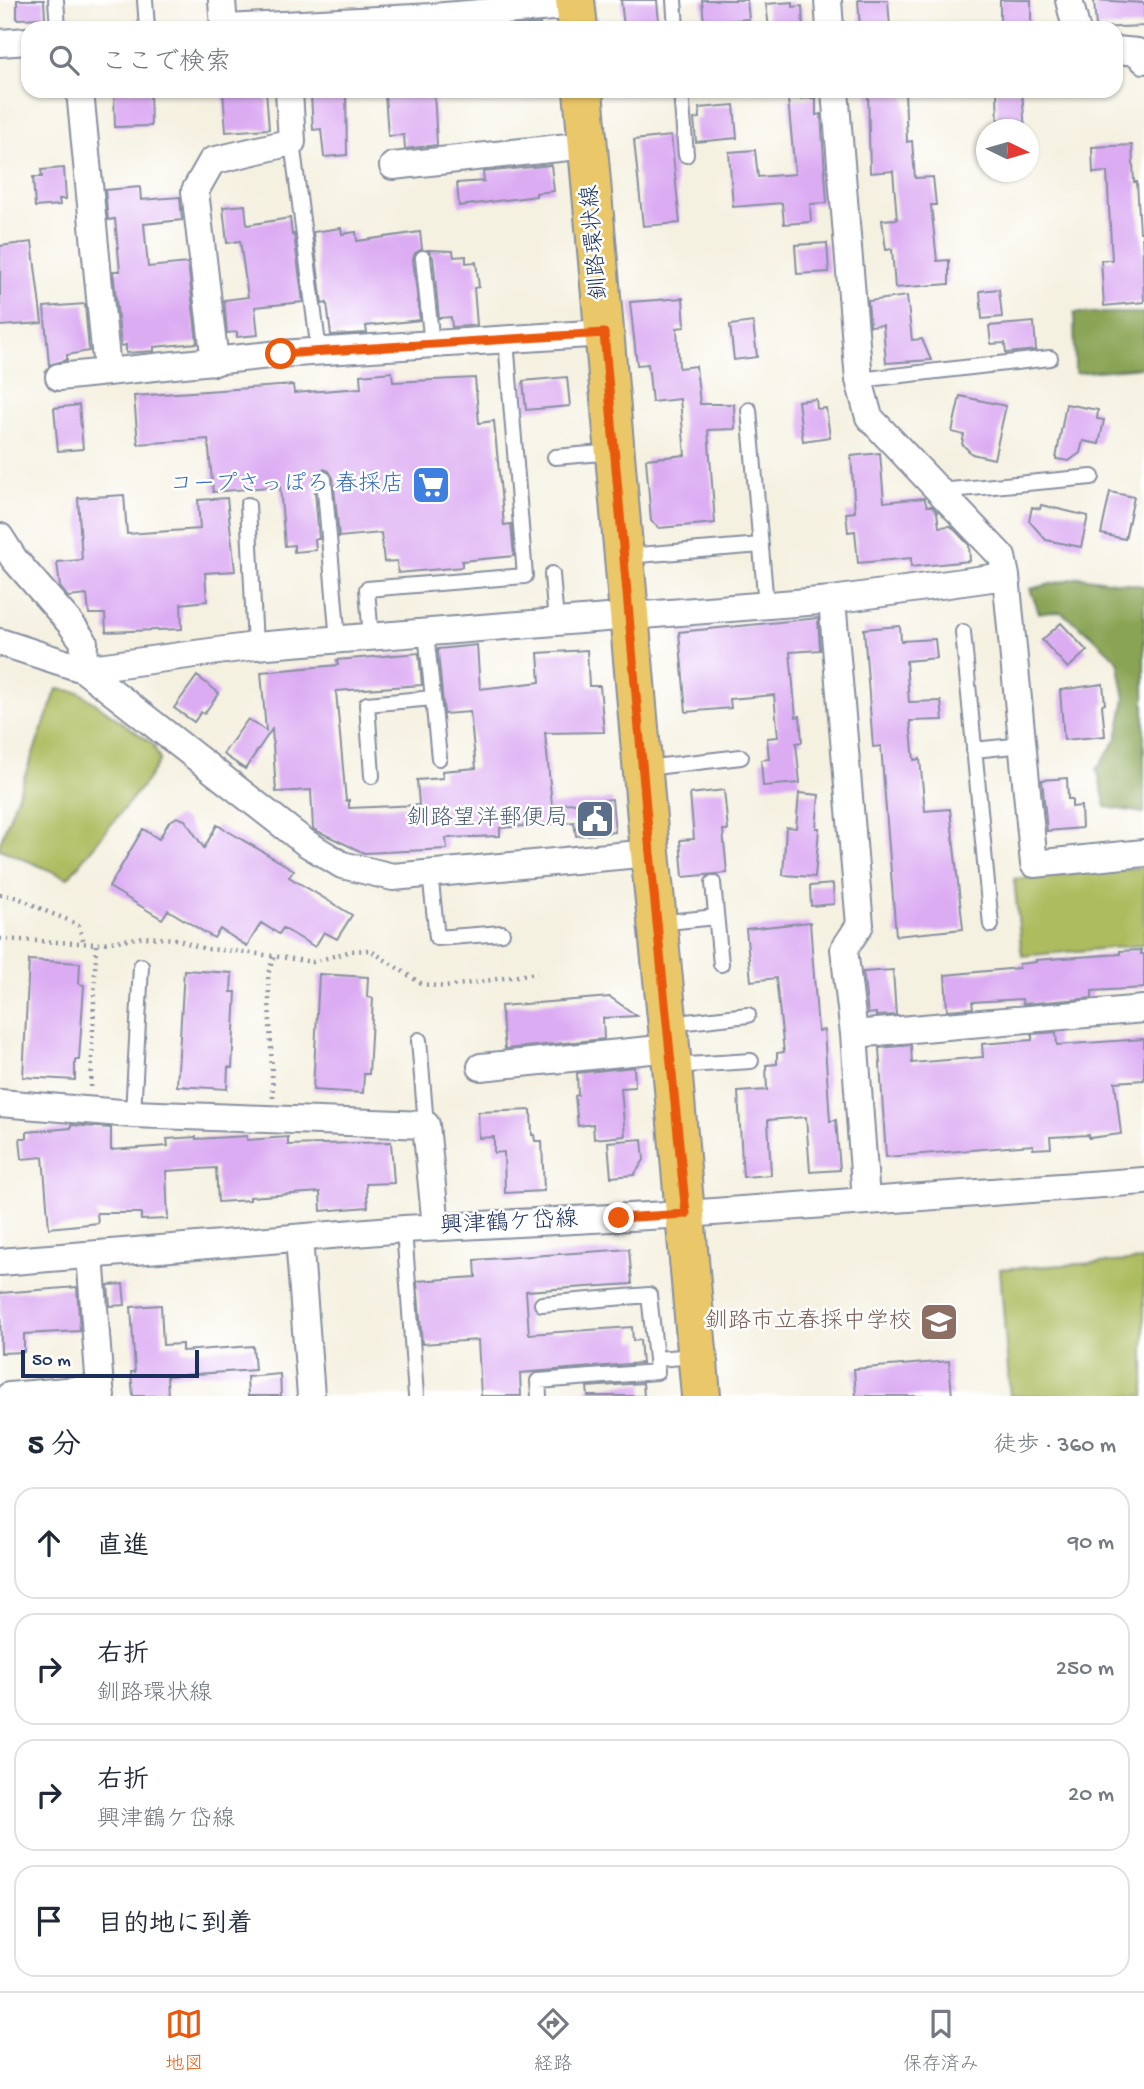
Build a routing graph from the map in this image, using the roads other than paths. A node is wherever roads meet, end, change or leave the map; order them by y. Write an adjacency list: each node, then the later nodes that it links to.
1 (56, 0): 9 (lane)
2 (145, 0): 10 (lane)
3 (222, 0): 11 (street)
4 (674, 0): 13 (lane)
5 (828, 0): 14 (street)
6 (1069, 0): 15 (street)
7 (576, 11): 8 (street)
8 (337, 12): 12 (street)
9 (58, 21)
10 (147, 21)
11 (225, 21)
12 (303, 21)
13 (676, 21)
14 (830, 21)
15 (1074, 21)
16 (21, 42): 17 (street)
17 (0, 43)
18 (1123, 51): 19 (street)
19 (1144, 60)
20 (81, 98): 36 (street)
21 (289, 98): 25 (street)
22 (584, 98): 26 (main road, 釧路環状線)
23 (682, 98): 27 (lane)
24 (836, 98): 38 (street)
25 (292, 142): 33 (lane); 35 (street)
26 (587, 145): 28 (street); 30 (main road, 釧路環状線)
27 (686, 155)
28 (393, 166)
29 (422, 258): 32 (lane)
30 (604, 333): 31 (street); 40 (main road, 釧路環状線)
31 (506, 340): 32 (street); 57 (lane)
32 (432, 345): 33 (street)
33 (319, 352): 35 (street)
34 (1050, 359): 38 (lane)
35 (215, 362): 36 (street)
36 (107, 370): 37 (street)
37 (59, 377)
38 (859, 380): 44 (street)
39 (750, 410): 47 (lane)
40 (615, 452): 41 (lane); 48 (main road, 釧路環状線)
41 (555, 457)
42 (1092, 477): 44 (lane)
43 (324, 479): 58 (lane)
44 (939, 491): 50 (street)
45 (248, 505): 60 (lane)
46 (0, 537): 61 (street)
47 (761, 545): 48 (lane); 52 (lane)
48 (625, 556): 53 (main road, 釧路環状線)
49 (552, 574): 54 (lane)
50 (1006, 576): 51 (street); 63 (street)
51 (832, 600): 52 (street); 81 (street)
52 (766, 606): 53 (street)
53 (630, 617): 54 (street); 67 (main road, 釧路環状線)
54 (556, 623): 56 (street)
55 (963, 632): 64 (lane)
56 (426, 634): 57 (street); 62 (lane)
57 (371, 638): 58 (street)
58 (338, 641): 60 (street)
59 (0, 642): 61 (street)
60 (255, 646): 61 (street)
61 (83, 669): 71 (street)
62 (433, 698): 66 (lane); 68 (lane)
63 (1023, 745): 64 (lane); 70 (street)
64 (974, 750): 75 (lane)
65 (741, 757): 67 (lane)
66 (439, 758)
67 (643, 769): 69 (main road, 釧路環状線)
68 (372, 776)
69 (650, 853): 71 (street); 74 (main road, 釧路環状線)
70 (1144, 853)
71 (430, 873): 76 (lane)
72 (713, 884): 73 (lane)
73 (716, 917): 74 (lane); 77 (lane)
74 (657, 923): 83 (main road, 釧路環状線)
75 (991, 925)
76 (502, 933)
77 (720, 964)
78 (141, 966): 87 (lane)
79 (1144, 1009): 81 (street)
80 (748, 1015): 83 (lane)
81 (854, 1034): 90 (street)
82 (419, 1040): 88 (lane)
83 (670, 1046): 84 (lane); 85 (street); 91 (main road, 釧路環状線)
84 (751, 1060)
85 (481, 1067)
86 (0, 1103): 87 (street)
87 (134, 1107): 88 (street)
88 (426, 1125): 92 (street)
89 (1144, 1181): 90 (street, 興津鶴ケ岱線)
90 (866, 1200): 91 (street, 興津鶴ケ岱線)
91 (686, 1214): 92 (street, 興津鶴ケ岱線); 98 (main road, 釧路環状線)
92 (436, 1227): 93 (street, 興津鶴ケ岱線)
93 (404, 1229): 94 (street, 興津鶴ケ岱線); 103 (lane)
94 (299, 1238): 95 (street, 興津鶴ケ岱線); 102 (street)
95 (90, 1255): 96 (street, 興津鶴ケ岱線); 100 (street)
96 (0, 1262)
97 (542, 1304): 99 (lane)
98 (698, 1356): 99 (lane); 105 (main road, 釧路環状線)
99 (656, 1359): 104 (lane)
100 (101, 1392): 101 (street)
101 (9, 1396)
102 (311, 1396)
103 (416, 1396)
104 (539, 1396)
105 (701, 1396)

